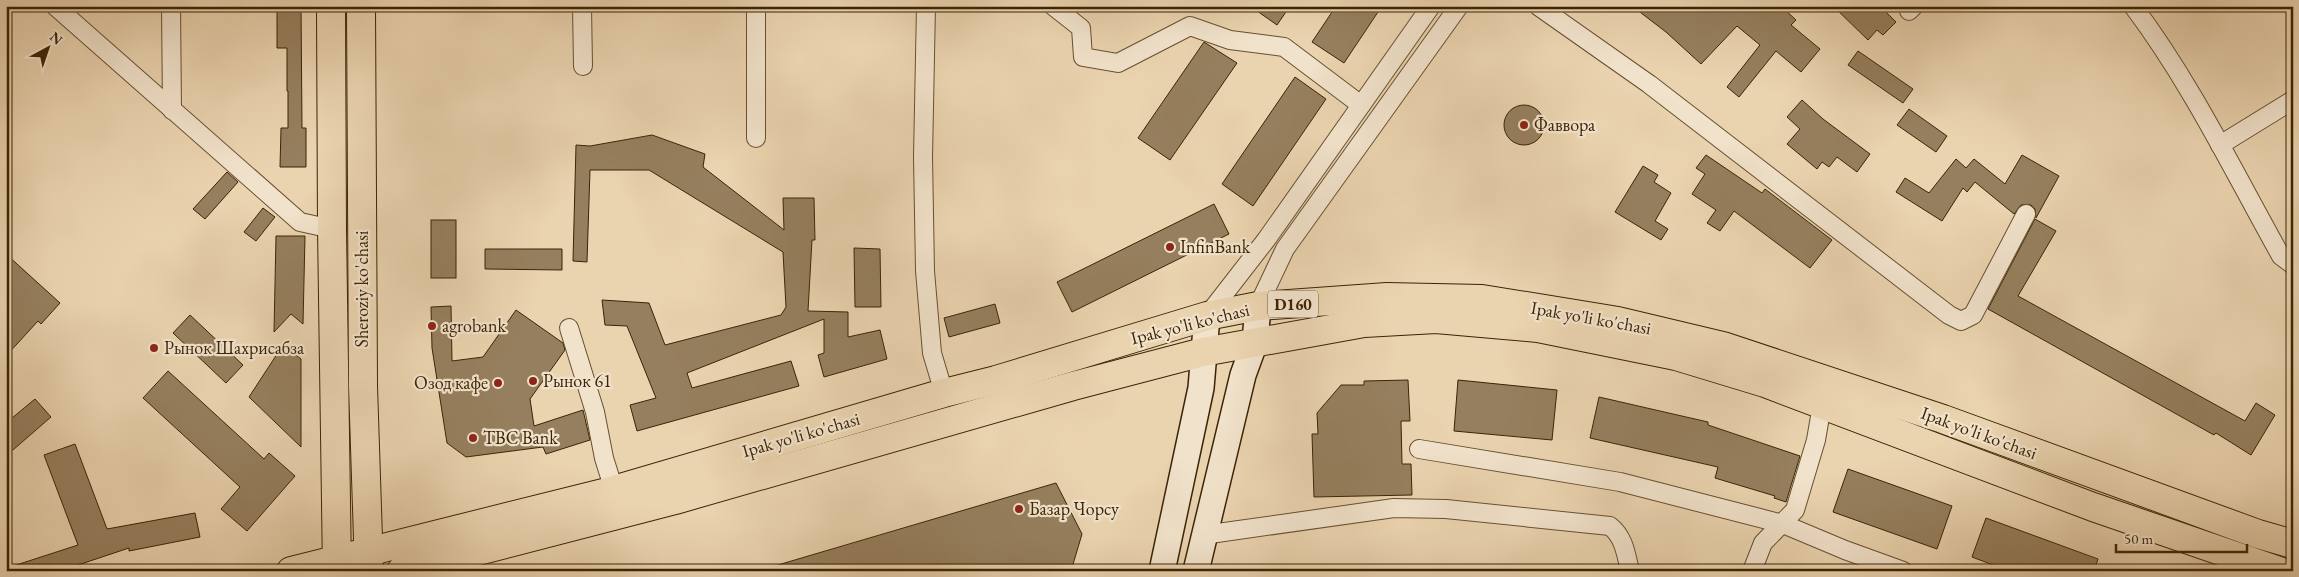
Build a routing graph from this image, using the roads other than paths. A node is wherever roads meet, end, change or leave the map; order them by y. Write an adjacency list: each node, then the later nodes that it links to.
1 (55, 6): 16 (street)
2 (171, 6): 16 (street)
3 (331, 6): 20 (main road, Sheroziy ko'chasi)
4 (361, 6): 34 (main road, Sheroziy ko'chasi)
5 (582, 6): 13 (street)
6 (756, 6): 17 (street)
7 (926, 6): 27 (street)
8 (1053, 6): 15 (street)
9 (1431, 6): 15 (street)
10 (1459, 6): 22 (street)
11 (1538, 6): 19 (street)
12 (2133, 6): 18 (street)
13 (583, 66)
14 (2293, 100): 18 (street)
15 (1362, 105): 23 (street)
16 (172, 110): 20 (street)
17 (756, 138)
18 (2220, 145): 21 (street)
19 (2026, 214)
20 (332, 230): 35 (main road, Sheroziy ko'chasi)
21 (2293, 265)
22 (1258, 306): 23 (main road, Ipak yo'li ko'chasi / D160); 25 (main road); 33 (main road, Ipak yo'li ko'chasi / D160)
23 (1207, 316): 26 (main road); 27 (main road, Ipak yo'li ko'chasi / D160)
24 (569, 328): 30 (street)
25 (1255, 342): 26 (main road, Ipak yo'li ko'chasi / D160); 28 (main road, Ipak yo'li ko'chasi / D160); 32 (main road)
26 (1203, 352): 37 (main road, Ipak yo'li ko'chasi / D160); 38 (main road)
27 (944, 393): 30 (main road, Ipak yo'li ko'chasi / D160)
28 (1822, 405): 31 (street); 43 (main road, Ipak yo'li ko'chasi / D160)
29 (1419, 449): 31 (street)
30 (614, 490): 34 (main road, Ipak yo'li ko'chasi / D160)
31 (1783, 524): 41 (street); 42 (street)
32 (1203, 535): 39 (main road); 40 (street)
33 (2293, 544)
34 (368, 561): 35 (main road, Ipak yo'li ko'chasi / D160)
35 (337, 565): 36 (main road, Ipak yo'li ko'chasi / D160)
36 (291, 571)
37 (401, 571)
38 (1162, 571)
39 (1196, 571)
40 (1630, 571)
41 (1752, 571)
42 (1903, 571)
43 (2278, 571)

